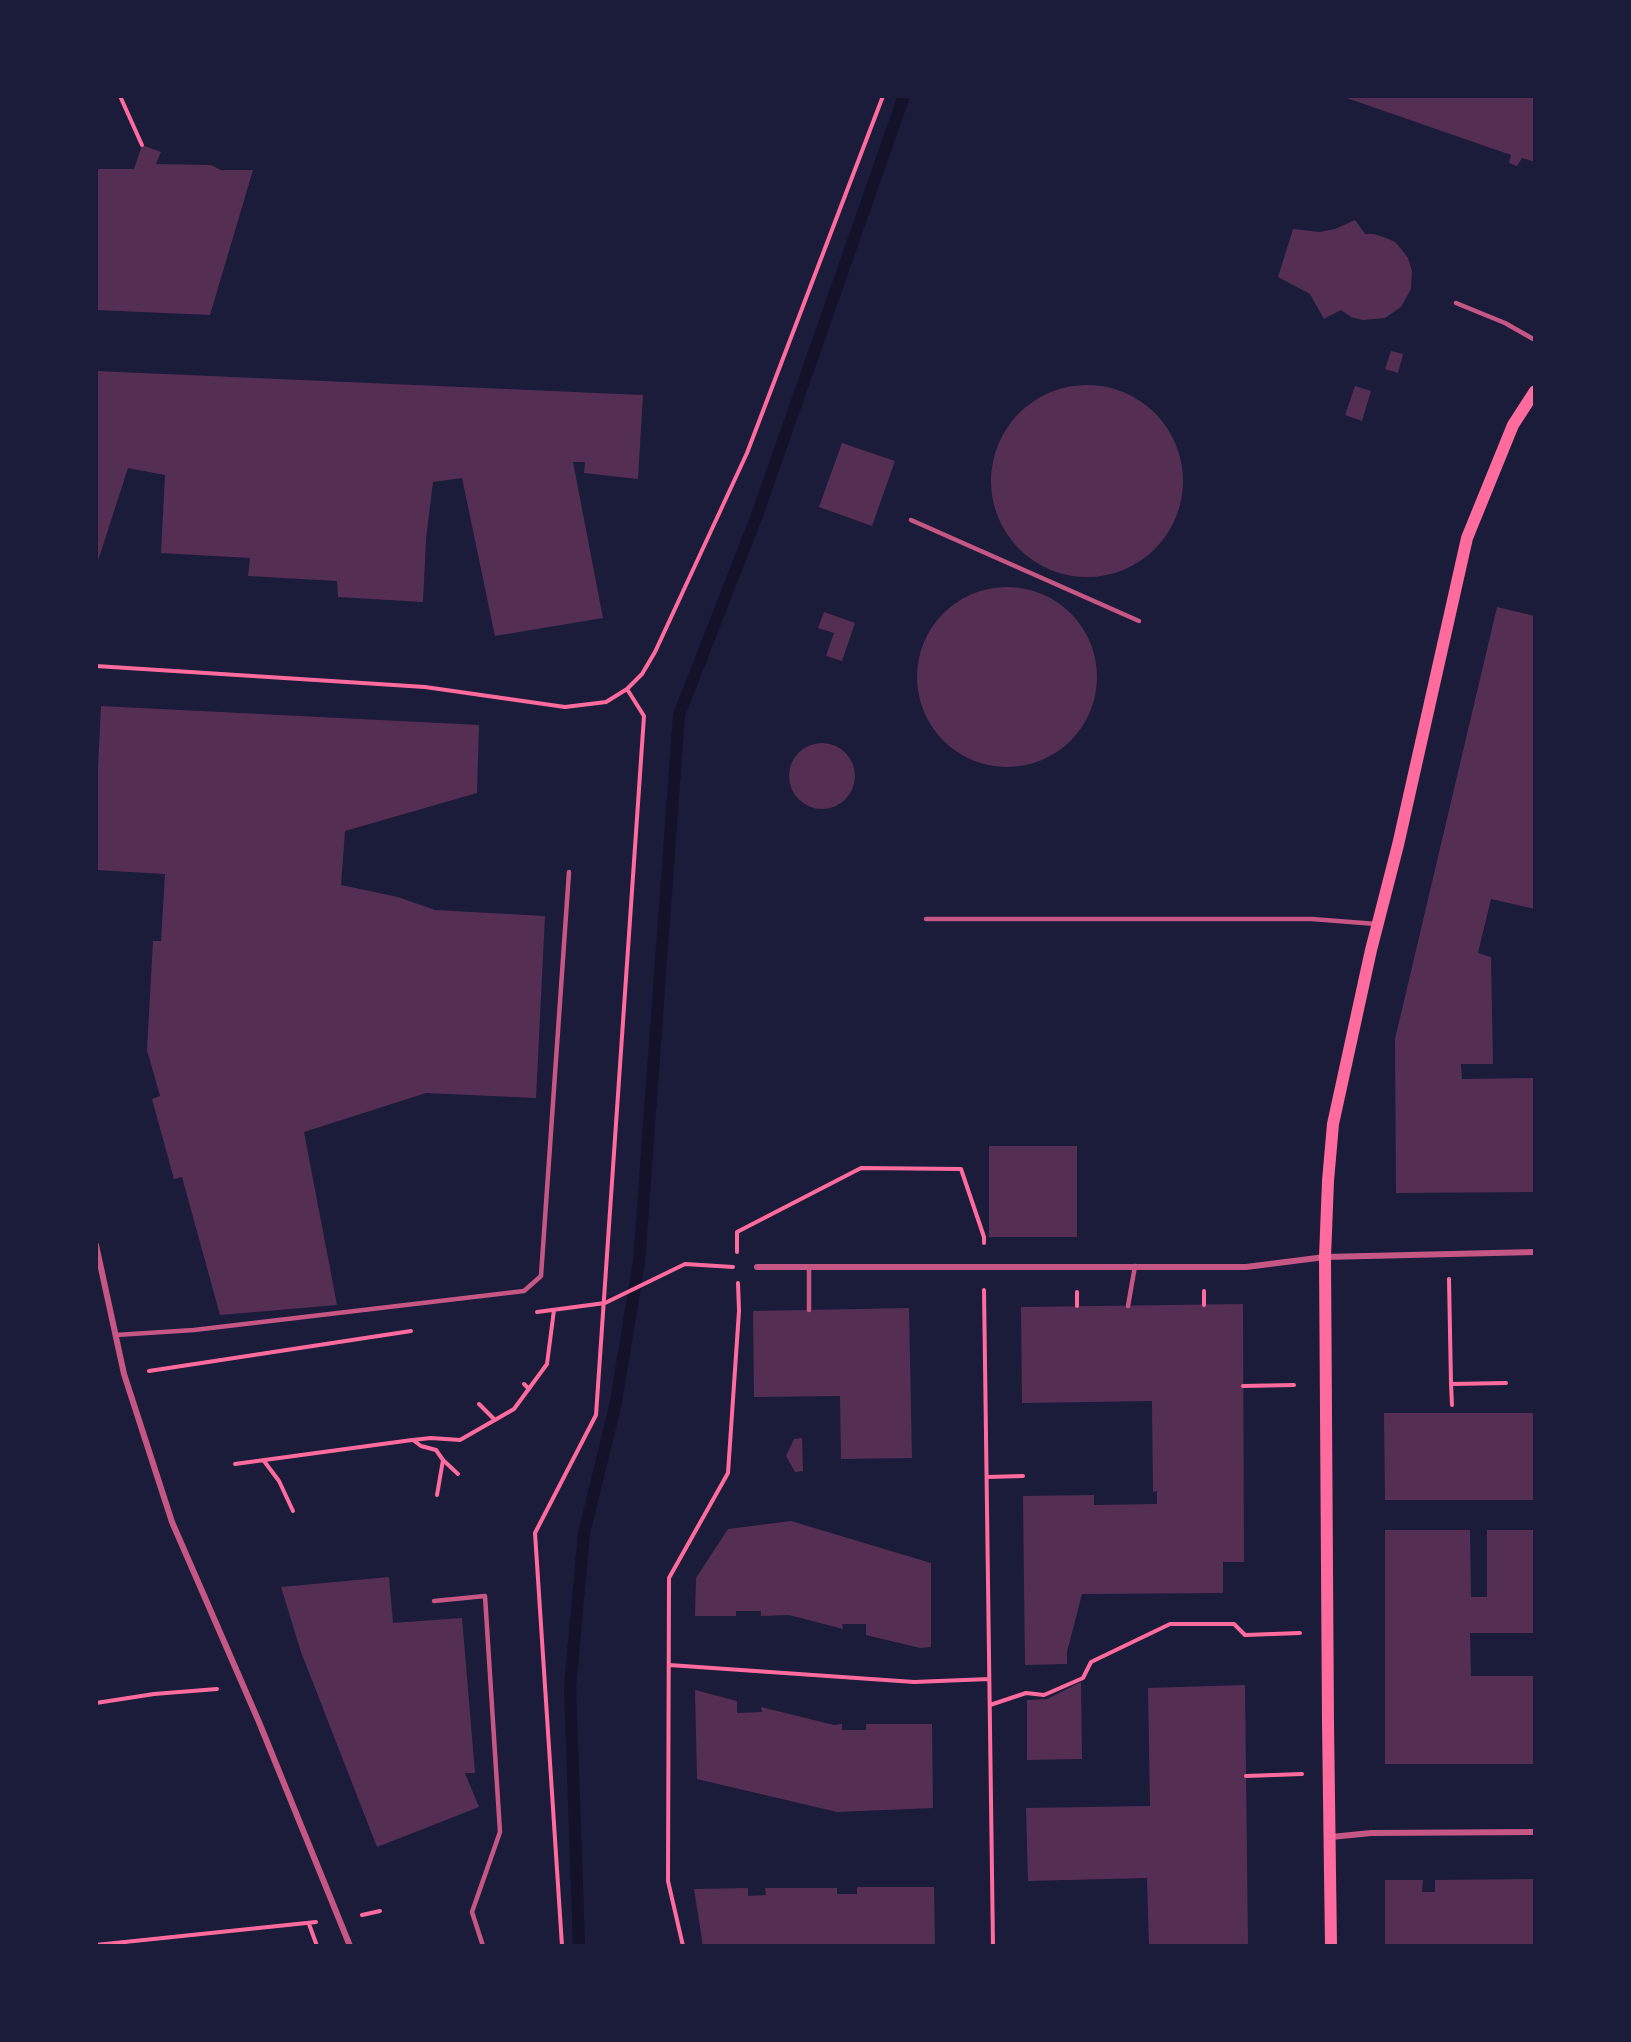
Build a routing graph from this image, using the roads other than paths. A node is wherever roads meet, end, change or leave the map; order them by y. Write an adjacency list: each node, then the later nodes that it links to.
1 (1456, 303): 2 (lane)
2 (1535, 340)
3 (1535, 391): 8 (main road)
4 (911, 520): 5 (lane)
5 (1139, 621)
6 (569, 872): 17 (lane)
7 (926, 919): 8 (lane)
8 (1378, 924): 11 (main road)
9 (96, 1245): 17 (street)
10 (1535, 1252): 11 (street)
11 (1325, 1257): 12 (street); 20 (main road)
12 (1135, 1266): 14 (street); 15 (lane)
13 (757, 1267): 14 (street)
14 (809, 1267): 16 (lane)
15 (1128, 1306)
16 (809, 1310)
17 (116, 1335): 21 (street)
18 (434, 1601): 22 (lane)
19 (1535, 1832): 20 (street)
20 (1331, 1837): 23 (main road)
21 (350, 1946)
22 (483, 1946)
23 (1331, 1946)

